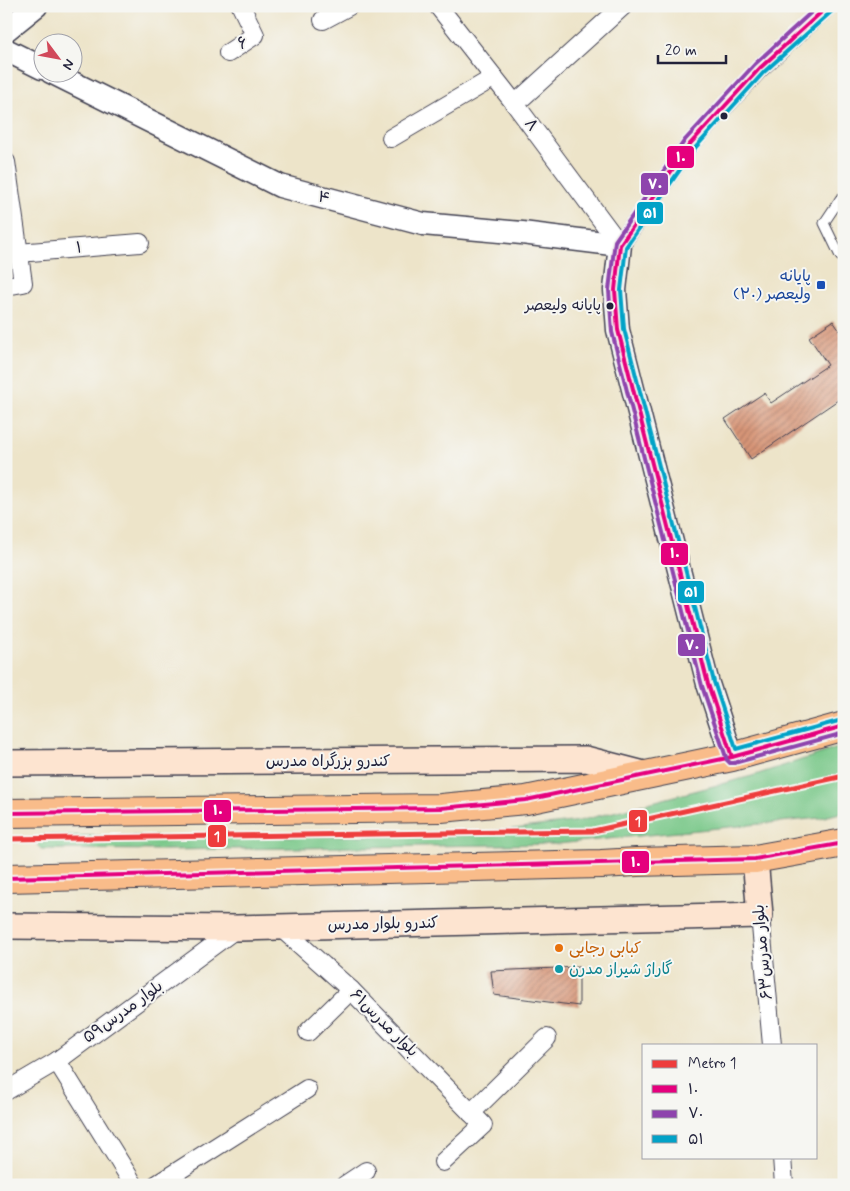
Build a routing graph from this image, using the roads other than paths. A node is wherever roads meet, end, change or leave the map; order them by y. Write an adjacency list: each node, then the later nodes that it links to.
1 (36, 6): 8 (street)
2 (241, 6): 10 (street, ۶)
3 (349, 6): 7 (street)
4 (438, 6): 12 (street, ۸)
5 (623, 6): 14 (street)
6 (828, 6): 19 (street)
7 (322, 20)
8 (6, 30)
9 (6, 50): 11 (street)
10 (228, 53)
11 (32, 63)
12 (493, 78): 14 (street, ۸); 15 (street)
13 (71, 82): 19 (street, ۴)
14 (515, 104): 19 (street, ۸)
15 (391, 138)
16 (6, 162): 20 (street)
17 (844, 196): 21 (lane)
18 (140, 243): 20 (street, ۱)
19 (620, 246): 24 (street)
20 (18, 254): 22 (street)
21 (844, 260)
22 (6, 286)
23 (844, 726): 24 (main road)
24 (732, 757): 26 (main road)
25 (6, 763): 26 (main road, کندرو بزرگراه مدرس)
26 (648, 775): 27 (main road)
27 (18, 813): 28 (main road)
28 (6, 834)
29 (844, 843): 31 (main road)
30 (6, 858): 33 (main road)
31 (755, 859): 32 (main road); 33 (main road); 34 (main road, بلوار مدرس۶۳)
32 (844, 863)
33 (19, 878)
34 (760, 915): 36 (main road, کندرو بلوار مدرس); 41 (street, بلوار مدرس۶۳)
35 (6, 926): 37 (main road, کندرو بلوار مدرس)
36 (280, 927): 37 (main road, کندرو بلوار مدرس); 38 (street, بلوار مدرس۶۱)
37 (237, 928): 42 (street, بلوار مدرس۵۹)
38 (351, 990): 39 (street); 45 (street, بلوار مدرس۶۱)
39 (308, 1032)
40 (547, 1038): 45 (street)
41 (772, 1044)
42 (57, 1061): 44 (street, بلوار مدرس۵۹); 49 (street)
43 (307, 1089): 50 (street)
44 (6, 1091)
45 (477, 1119): 47 (street)
46 (782, 1158): 52 (street)
47 (443, 1162)
48 (366, 1171): 51 (street)
49 (134, 1185)
50 (156, 1185)
51 (345, 1185)
52 (784, 1185)

